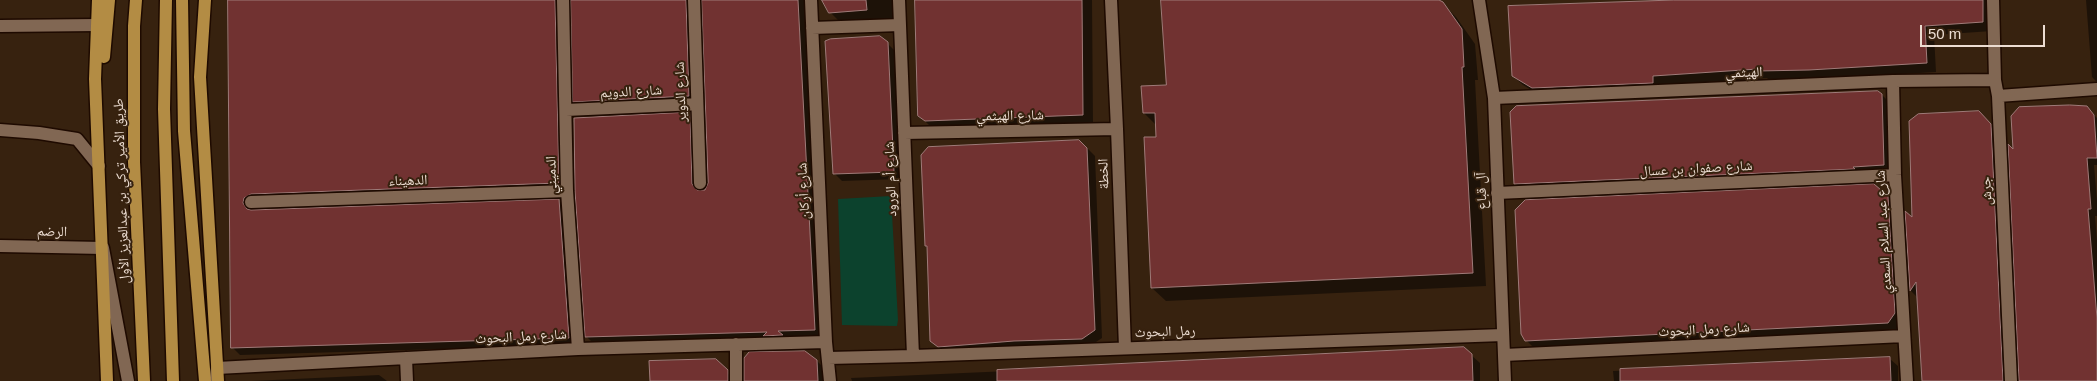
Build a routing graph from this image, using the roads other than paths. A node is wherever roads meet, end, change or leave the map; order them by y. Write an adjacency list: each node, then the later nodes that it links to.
1 (98, 0): 14 (main road)
2 (109, 0): 28 (main road)
3 (136, 0): 49 (main road, طريق الأمير تركي بن عبدالعزيز الأول)
4 (166, 0): 50 (main road)
5 (182, 0): 51 (main road)
6 (204, 0): 46 (main road)
7 (563, 0): 24 (street, الدميني)
8 (694, 0): 23 (street, شارع الدوير)
9 (811, 0): 17 (street, شارع أركان)
10 (899, 0): 15 (street, شارع أم الورود)
11 (1111, 0): 25 (street, الخطة)
12 (1479, 0): 22 (street, آل قباع)
13 (1993, 0): 18 (street, جرش)
14 (96, 25): 16 (street); 28 (main road)
15 (900, 25): 17 (street); 27 (street, شارع أم الورود)
16 (0, 26)
17 (812, 28): 38 (street, شارع أركان)
18 (1995, 80): 19 (street, الهيثمي); 21 (street, جرش)
19 (1893, 82): 22 (street, الهيثمي); 29 (street, شارع عبد السلام السعدي)
20 (2097, 89): 21 (street)
21 (1998, 96): 57 (street, جرش)
22 (1494, 98): 32 (street, آل قباع)
23 (696, 104): 24 (street, شارع الدويم); 30 (street, شارع الدوير)
24 (566, 110): 31 (street, الدميني)
25 (1118, 129): 27 (street, شارع الهيثمي); 40 (street, الخطة)
26 (0, 130): 28 (street)
27 (904, 133): 43 (street, شارع أم الورود)
28 (99, 166): 35 (main road)
29 (1895, 175): 32 (street, شارع صفوان بن عسال); 37 (street, شارع عبد السلام السعدي)
30 (700, 183)
31 (567, 190): 33 (street, الدهيناء); 41 (street, الدميني)
32 (1497, 193): 36 (street, آل قباع)
33 (251, 202)
34 (0, 246): 35 (street, الرضم)
35 (103, 248): 47 (main road); 48 (street)
36 (1503, 335): 40 (street, رمل البحوث); 42 (street, آل قباع)
37 (1904, 336): 42 (street, شارع رمل البحوث); 56 (street, شارع عبد السلام السعدي)
38 (826, 342): 39 (street, شارع رمل البحوث); 45 (street, شارع أركان)
39 (736, 344): 41 (street, شارع رمل البحوث); 53 (street)
40 (1125, 348): 43 (street, رمل البحوث)
41 (578, 349): 44 (street, شارع رمل البحوث)
42 (1504, 355): 55 (street, آل قباع)
43 (913, 356): 45 (street, رمل البحوث)
44 (406, 358): 46 (street, شارع رمل البحوث); 52 (street)
45 (828, 358): 54 (street, شارع أركان)
46 (217, 377)
47 (108, 381)
48 (128, 381)
49 (144, 381)
50 (173, 381)
51 (205, 381)
52 (407, 381)
53 (736, 381)
54 (830, 381)
55 (1505, 381)
56 (1907, 381)
57 (2011, 381)

